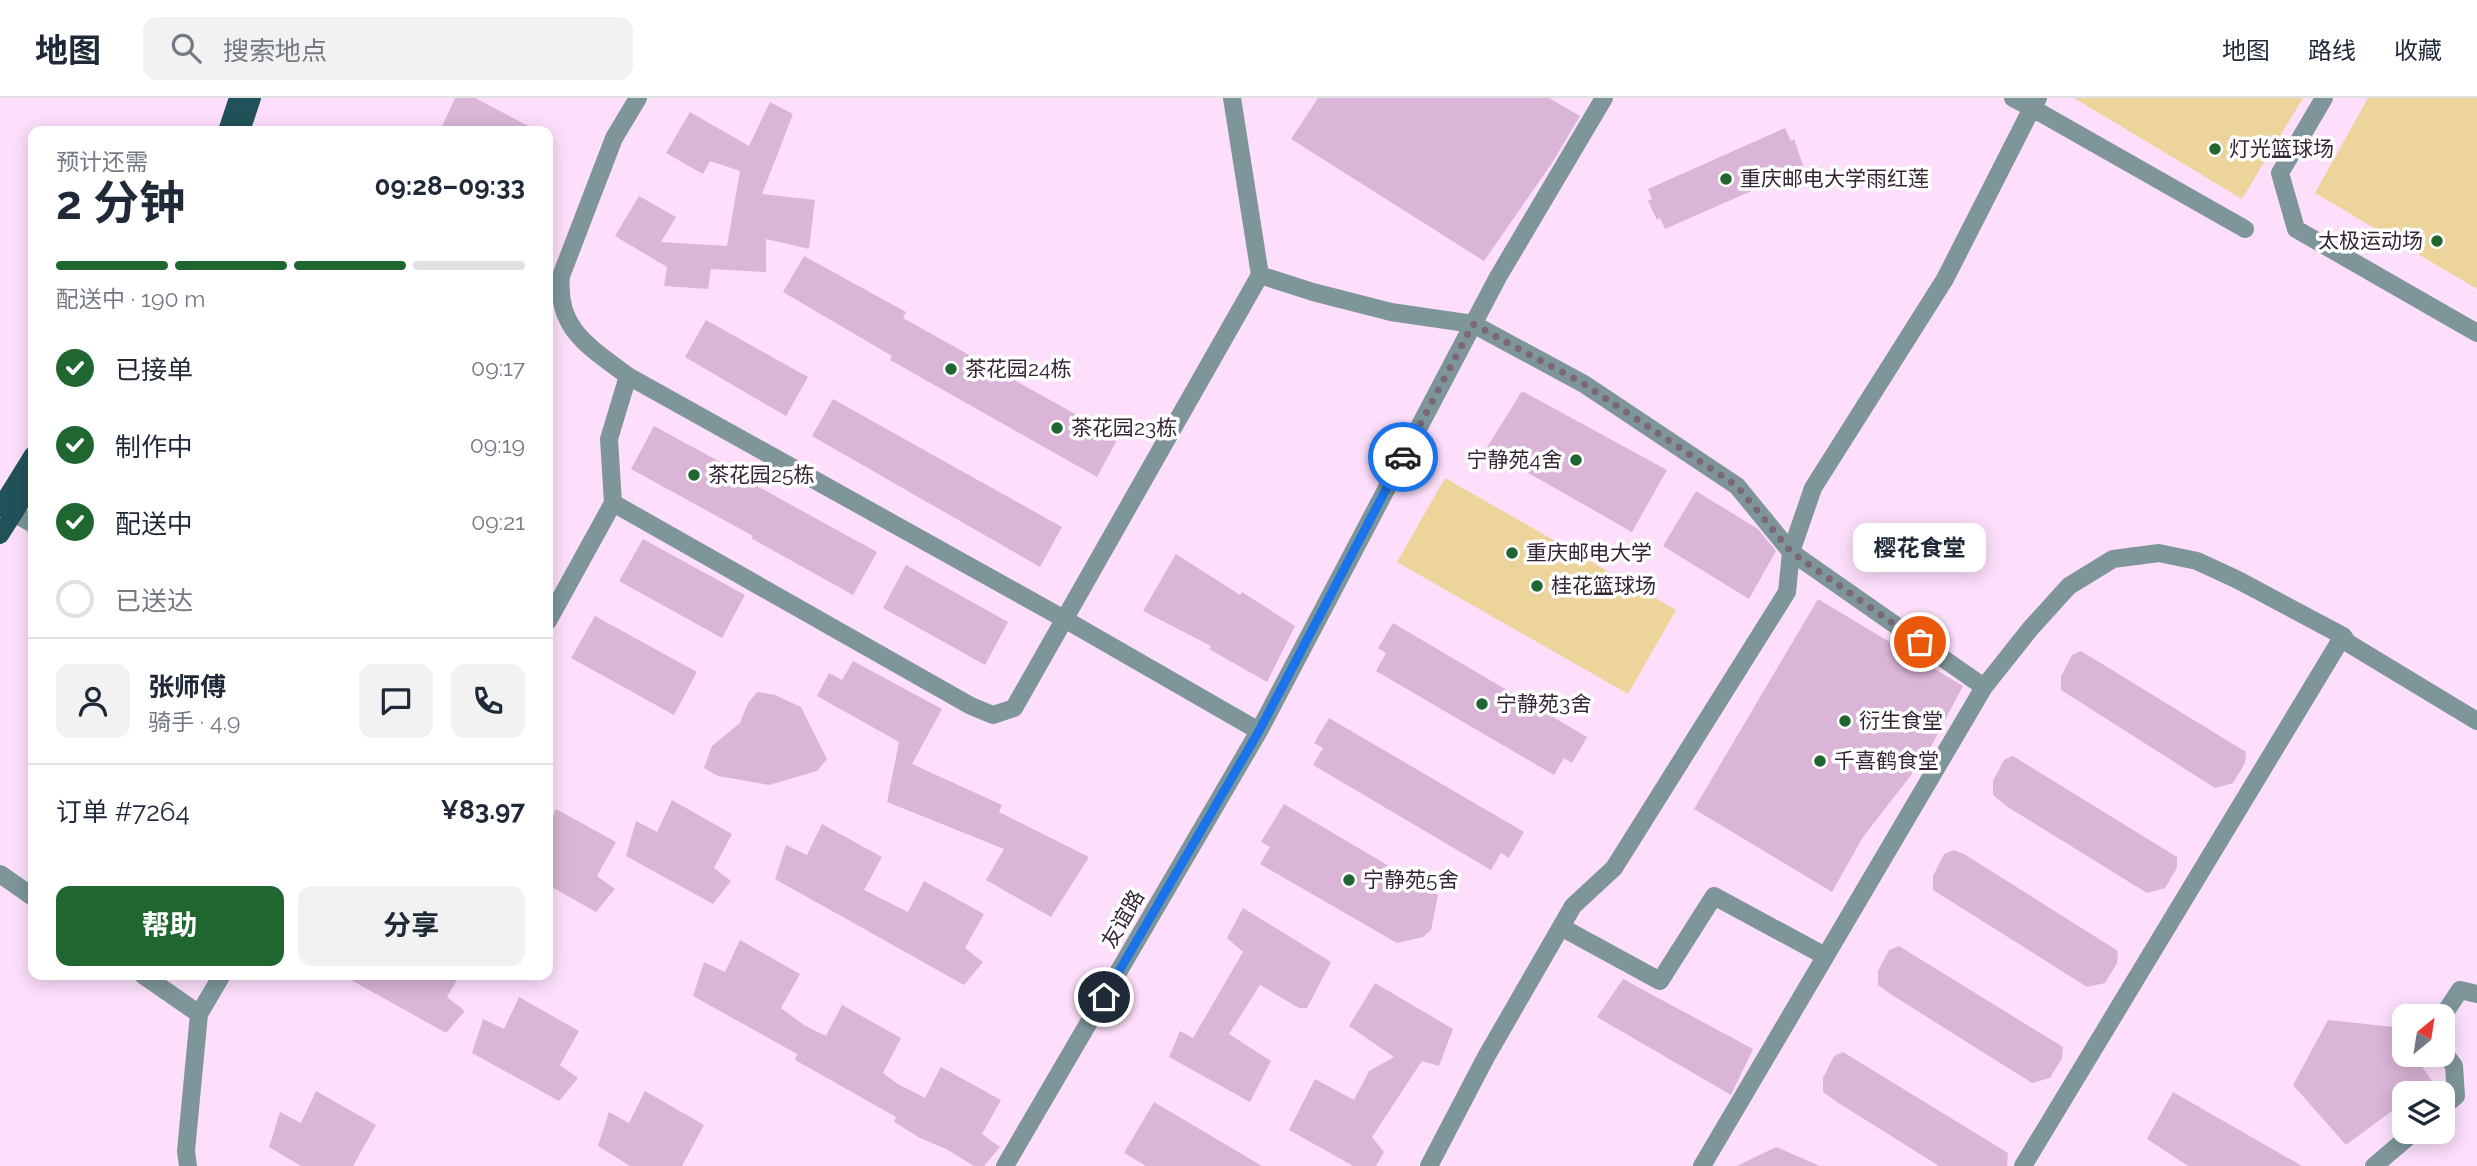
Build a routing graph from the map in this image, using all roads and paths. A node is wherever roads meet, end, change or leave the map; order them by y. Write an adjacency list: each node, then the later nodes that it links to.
1 (238, 98): 9 (main road)
2 (253, 98): 10 (main road)
3 (638, 98): 15 (street)
4 (1231, 98): 12 (street)
5 (1604, 98): 13 (street, 友谊路)
6 (2013, 98): 8 (street)
7 (2324, 98): 14 (street)
8 (2035, 103): 11 (street); 22 (street)
9 (229, 126)
10 (243, 126)
11 (2245, 229)
12 (1259, 275): 13 (street); 24 (street)
13 (1473, 324): 22 (street); 28 (street, 友谊路)
14 (2477, 333)
15 (628, 376): 18 (street); 24 (street)
16 (28, 465): 19 (main road)
17 (28, 488): 19 (main road)
18 (613, 503): 23 (street); 24 (street)
19 (5, 509): 20 (street); 21 (main road)
20 (28, 521)
21 (0, 535)
22 (1791, 552): 26 (street); 31 (street)
23 (553, 612)
24 (1066, 620): 28 (street)
25 (2343, 636): 26 (street); 27 (street); 43 (street)
26 (1984, 687): 32 (street)
27 (2477, 721)
28 (1259, 731): 40 (street, 友谊路)
29 (0, 874): 30 (street)
30 (28, 894)
31 (1561, 927): 32 (street); 41 (street)
32 (1825, 956): 42 (street)
33 (150, 980): 37 (street)
34 (219, 980): 37 (street)
35 (2477, 994): 36 (street)
36 (2451, 1004)
37 (199, 1014): 39 (street)
38 (2400, 1144): 44 (street)
39 (188, 1166)
40 (1005, 1166)
41 (1429, 1166)
42 (1702, 1166)
43 (2023, 1166)
44 (2374, 1166)

